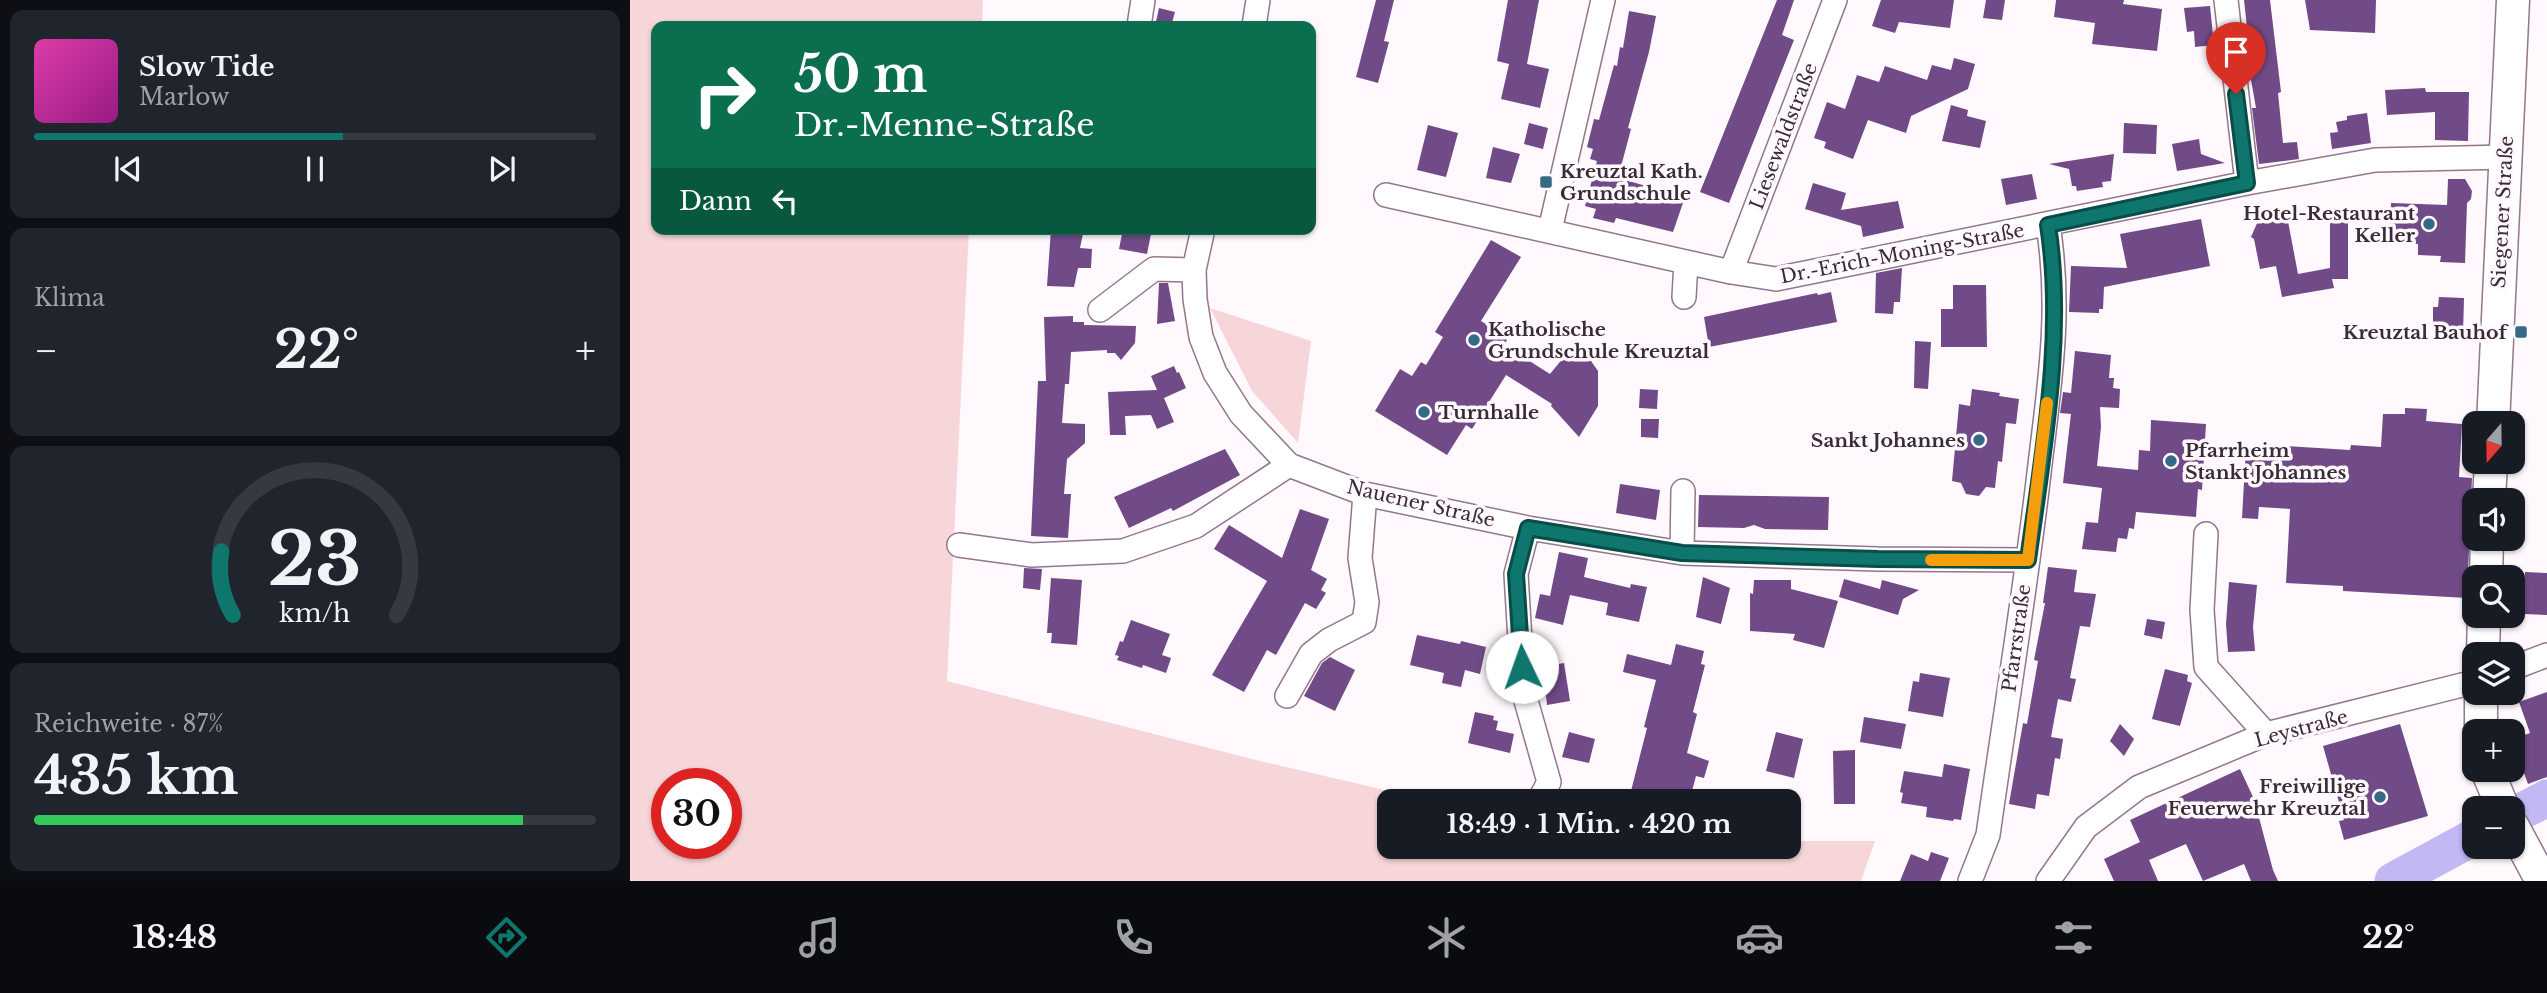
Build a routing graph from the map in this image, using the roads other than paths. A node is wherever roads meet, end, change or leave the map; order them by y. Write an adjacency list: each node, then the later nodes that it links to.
1 (1143, 0): 7 (street)
2 (1258, 0): 8 (street)
3 (1604, 0): 13 (street)
4 (1835, 0): 17 (street, Liesewaldstraße)
5 (2225, 0): 10 (street)
6 (2513, 0): 9 (main road, Siegener Straße)
7 (1140, 21)
8 (1255, 21)
9 (2505, 157): 10 (street, Dr.-Erich-Moning-Straße); 20 (main road, Siegener Straße)
10 (2247, 183): 12 (street, Dr.-Erich-Moning-Straße)
11 (1386, 195): 13 (street, Dr.-Erich-Moning-Straße)
12 (2048, 225): 17 (street, Dr.-Erich-Moning-Straße); 28 (street, Pfarrstraße)
13 (1550, 230): 15 (street, Dr.-Erich-Moning-Straße)
14 (1202, 235): 16 (street, Nauener Straße)
15 (1686, 262): 17 (street, Dr.-Erich-Moning-Straße); 18 (street)
16 (1194, 270): 19 (street); 21 (street, Nauener Straße)
17 (1731, 272)
18 (1684, 297)
19 (1100, 310)
20 (2494, 411)
21 (1289, 465): 23 (street, Nauener Straße); 26 (street)
22 (1683, 491): 27 (street)
23 (1364, 494): 24 (street, Nauener Straße); 32 (street)
24 (1528, 528): 27 (street, Nauener Straße); 34 (street)
25 (2206, 534): 33 (street)
26 (959, 545)
27 (1682, 553): 28 (street, Nauener Straße)
28 (2028, 560): 36 (street, Pfarrstraße)
29 (2547, 655): 30 (street)
30 (2525, 663)
31 (2462, 685): 33 (street, Leystraße)
32 (1287, 696)
33 (2266, 734): 37 (street, Leystraße)
34 (1545, 789)
35 (2525, 850): 38 (main road)
36 (1970, 881)
37 (2048, 881)
38 (2542, 881)

